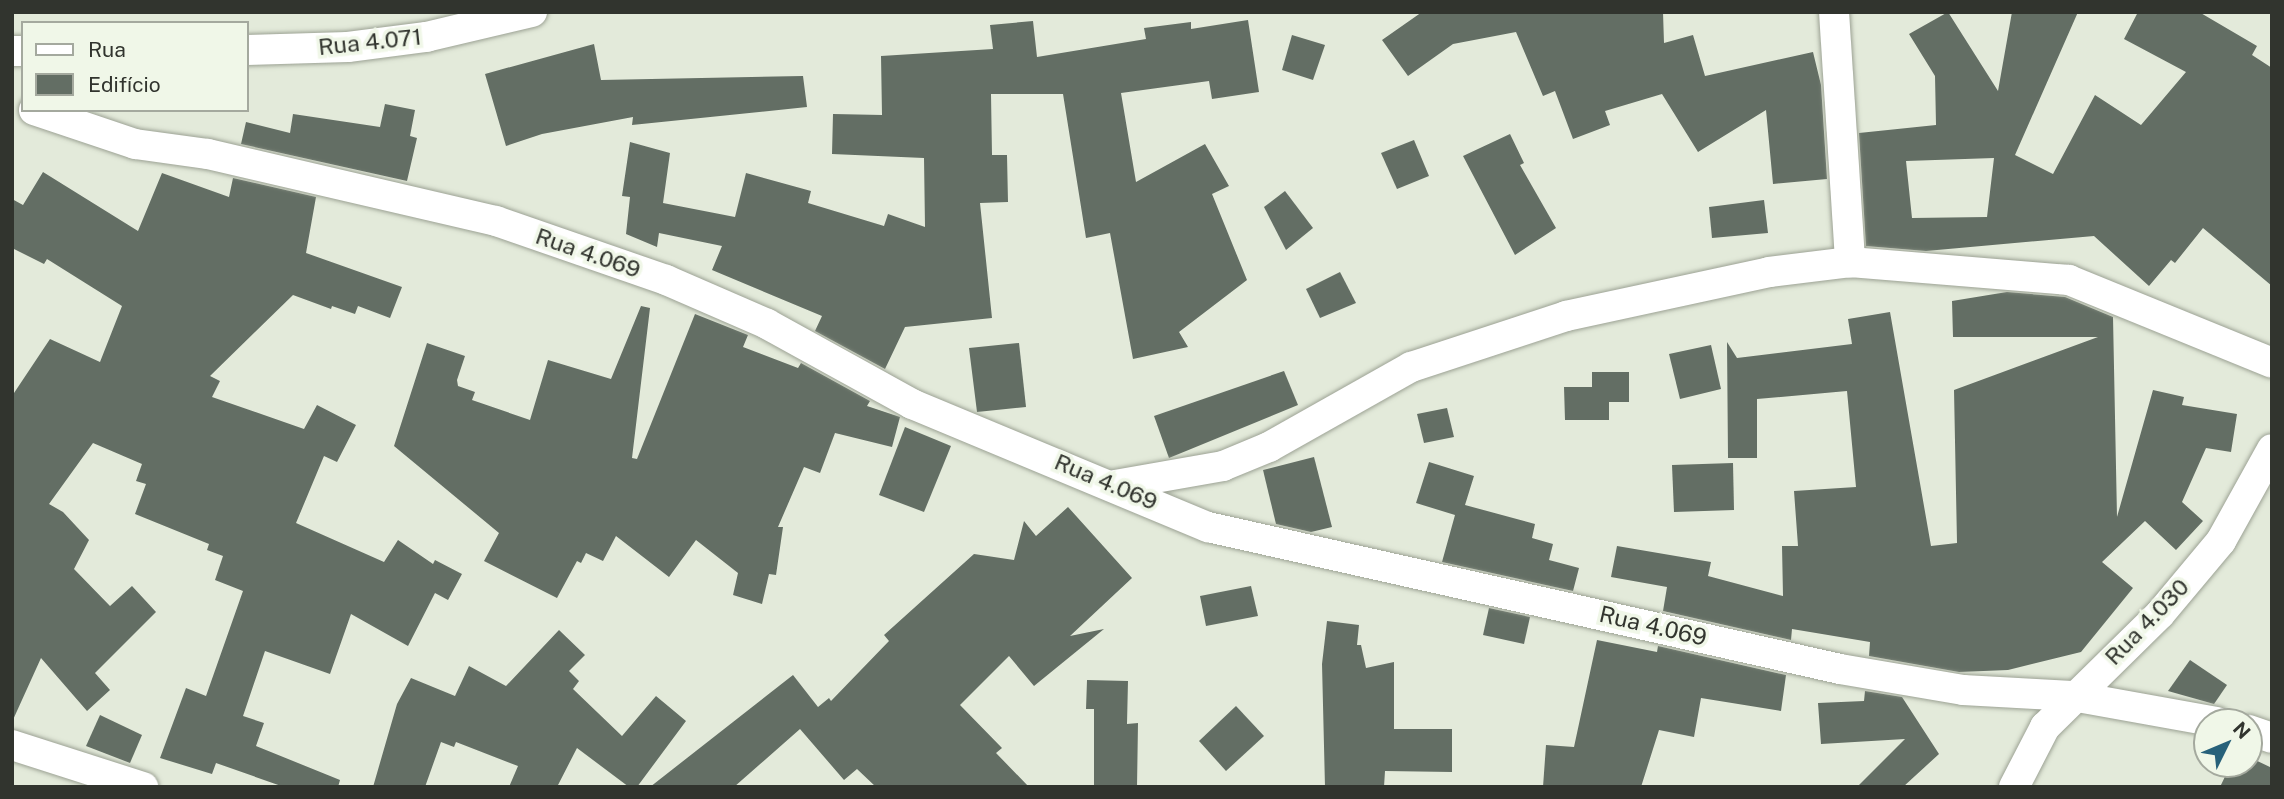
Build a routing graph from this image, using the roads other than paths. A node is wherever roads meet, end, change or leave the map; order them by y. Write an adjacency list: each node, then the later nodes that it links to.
1 (532, 12): 3 (street, Rua 4.071)
2 (1834, 12): 5 (street)
3 (248, 50)
4 (40, 112): 8 (street, Rua 4.069)
5 (1850, 262): 6 (street); 8 (street)
6 (2272, 363)
7 (2272, 449): 9 (street, Rua 4.030)
8 (1115, 485): 9 (street, Rua 4.069)
9 (2072, 696): 10 (street, Rua 4.069); 13 (street, Rua 4.030)
10 (2193, 718)
11 (12, 744): 12 (street)
12 (143, 787)
13 (2014, 787)

